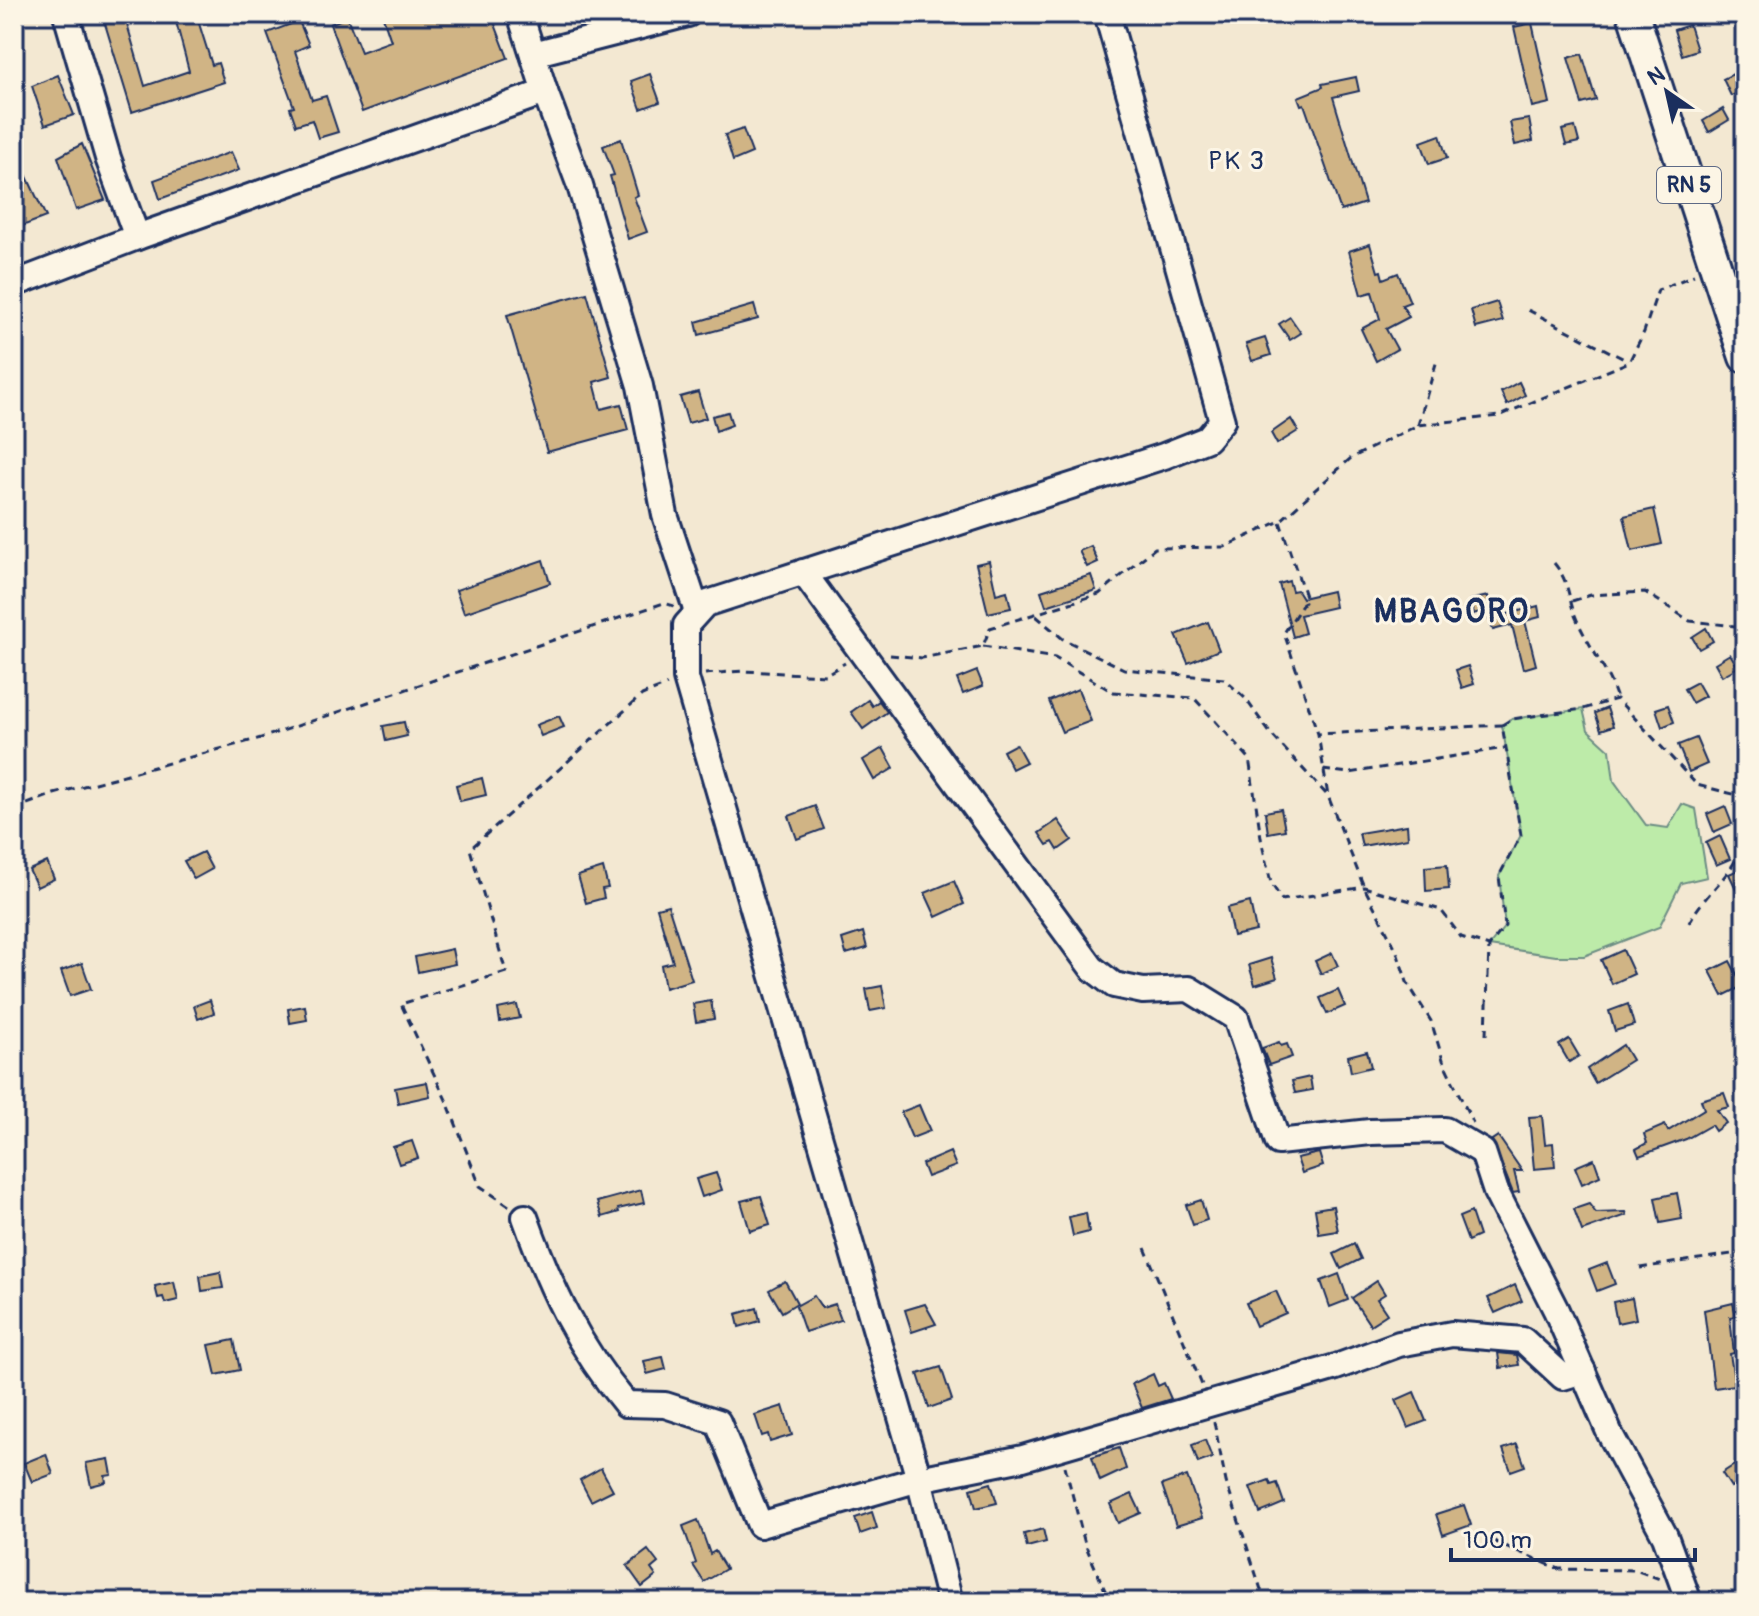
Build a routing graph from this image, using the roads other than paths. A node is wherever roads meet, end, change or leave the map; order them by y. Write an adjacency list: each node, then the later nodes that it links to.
1 (66, 14): 8 (street)
2 (520, 14): 6 (street)
3 (688, 14): 6 (street)
4 (1107, 14): 11 (street)
5 (1633, 14): 10 (main road, RN 5)
6 (533, 54): 7 (street)
7 (545, 92): 8 (street); 12 (street)
8 (137, 237): 9 (street)
9 (14, 284)
10 (1745, 357)
11 (803, 572): 12 (street); 14 (street)
12 (697, 612): 15 (street)
13 (525, 1217): 15 (street)
14 (1583, 1371): 15 (street); 17 (street)
15 (919, 1479): 16 (street)
16 (950, 1602)
17 (1689, 1602)

